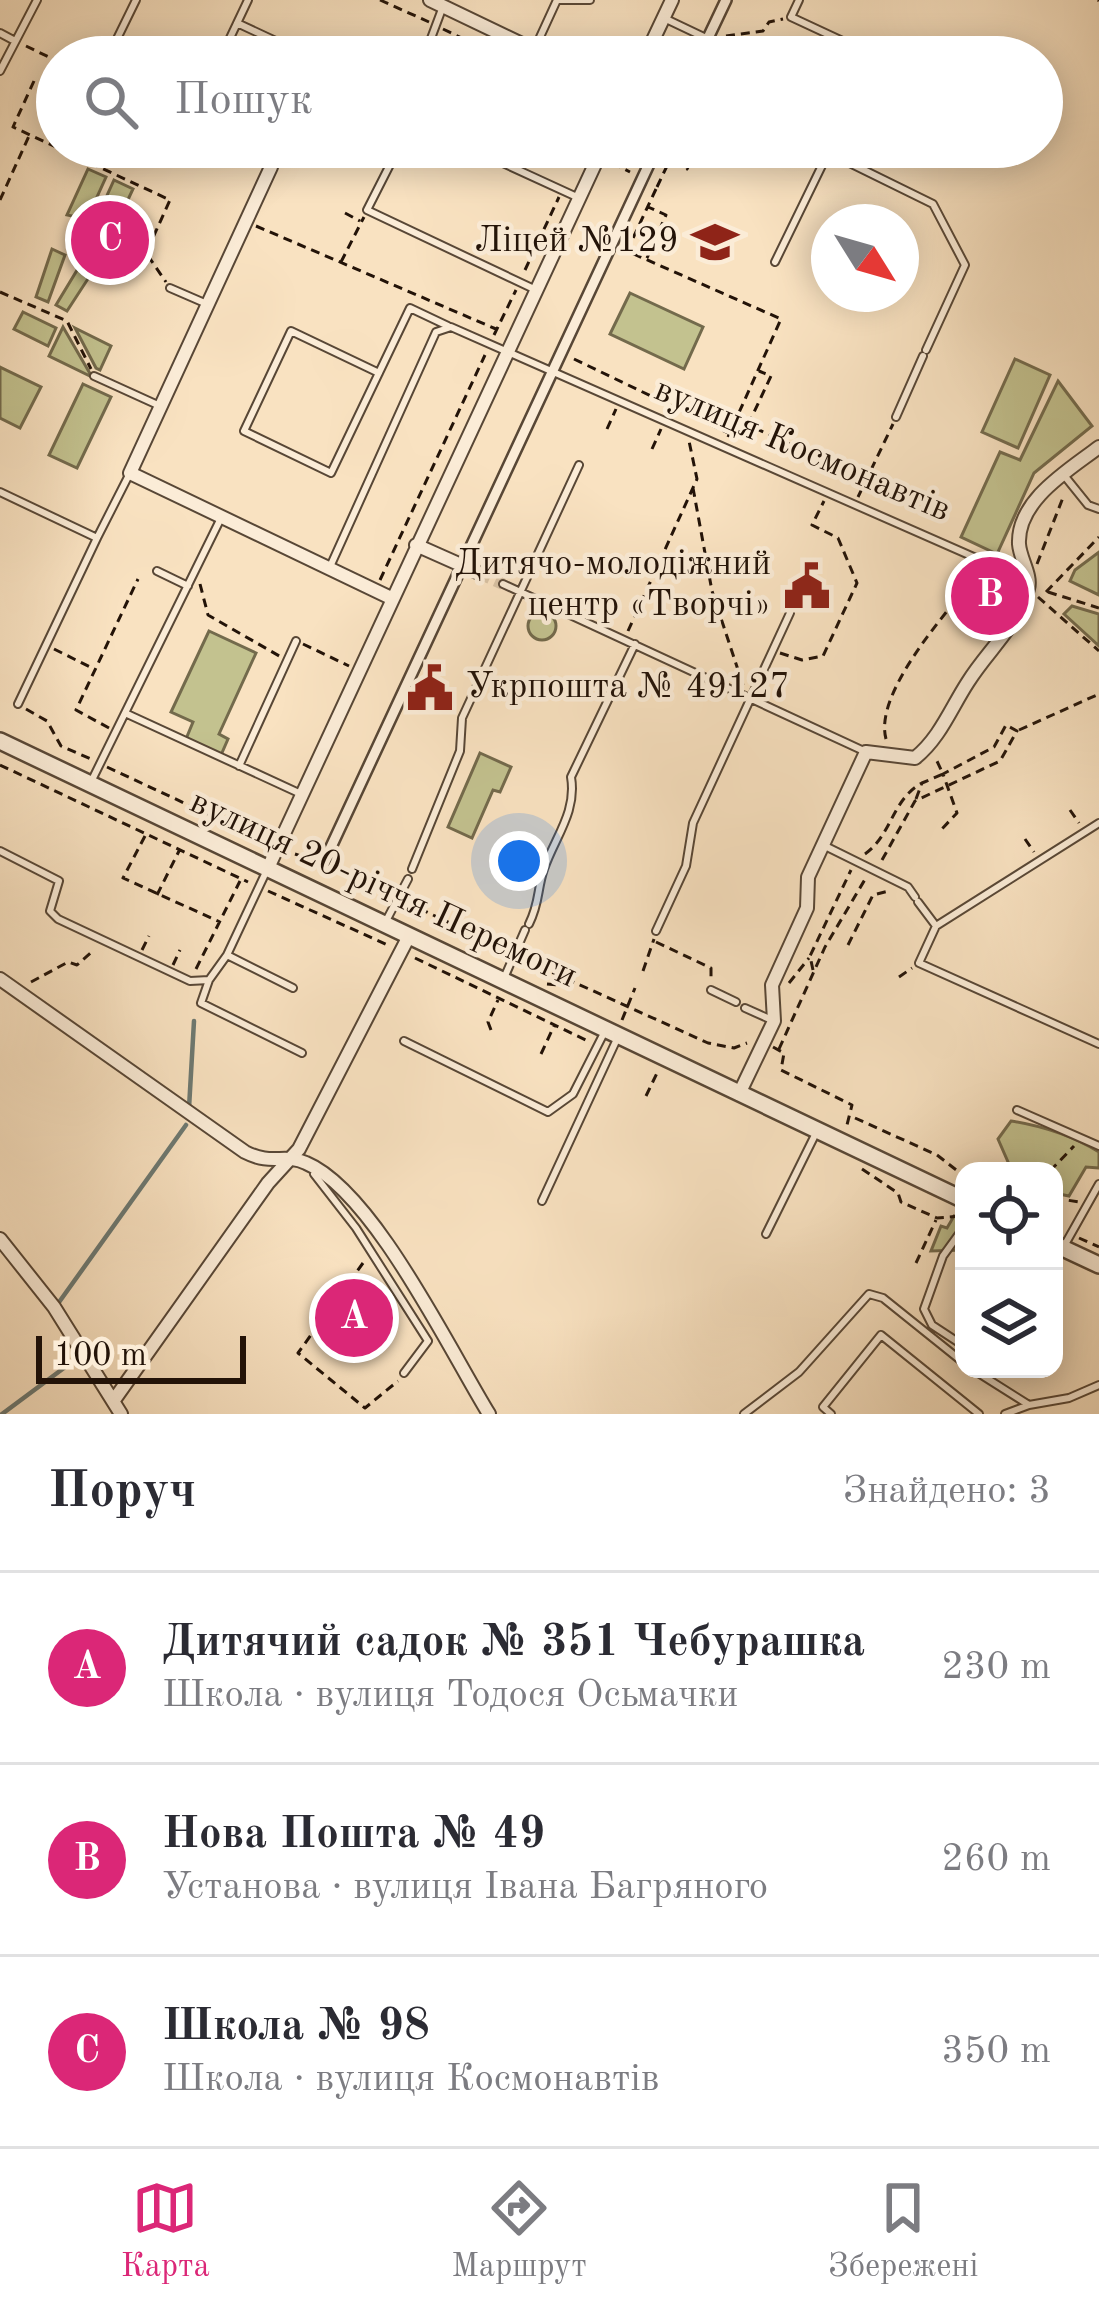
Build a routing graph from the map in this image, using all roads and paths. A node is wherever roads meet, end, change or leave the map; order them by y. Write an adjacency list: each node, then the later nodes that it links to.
1 (37, 0): 24 (lane)
2 (136, 0): 13 (lane)
3 (248, 0): 11 (lane)
4 (590, 0): 18 (lane)
5 (672, 0): 10 (street)
6 (726, 0): 21 (street)
7 (799, 0): 9 (lane)
8 (437, 3): 16 (lane); 17 (street)
9 (791, 17): 22 (path); 23 (lane)
10 (663, 18): 19 (street); 20 (lane)
11 (237, 23): 14 (lane); 15 (lane)
12 (0, 33): 24 (lane)
13 (118, 36)
14 (231, 36)
15 (265, 36)
16 (429, 36)
17 (505, 36)
18 (540, 36)
19 (655, 36)
20 (702, 36)
21 (709, 36)
22 (729, 36)
23 (832, 36)
24 (16, 41): 25 (path); 26 (lane)
25 (36, 51)
26 (0, 70)
27 (34, 81): 28 (path)
28 (30, 134): 29 (path); 46 (path)
29 (36, 137)
30 (100, 168): 41 (path)
31 (108, 168): 41 (path)
32 (271, 168): 50 (street)
33 (388, 168): 48 (lane)
34 (513, 168): 44 (lane)
35 (593, 168): 45 (street)
36 (627, 168): 42 (path)
37 (648, 168): 42 (street)
38 (666, 168): 43 (path)
39 (821, 168): 54 (lane)
40 (864, 168): 72 (lane)
41 (112, 174): 56 (path)
42 (643, 178): 43 (path); 65 (street)
43 (656, 189): 47 (path)
44 (562, 191): 45 (lane); 55 (path)
45 (579, 198): 57 (street)
46 (0, 200)
47 (648, 207): 52 (path); 52 (path)
48 (367, 210): 51 (path); 55 (lane)
49 (345, 213): 51 (path)
50 (245, 221): 53 (path); 59 (street)
51 (362, 221): 53 (path)
52 (646, 260): 66 (path)
53 (341, 262): 61 (path)
54 (775, 262)
55 (519, 282): 57 (lane); 61 (path)
56 (170, 288): 59 (lane)
57 (536, 290): 62 (street)
58 (0, 292): 69 (path)
59 (207, 304): 71 (street)
60 (451, 328): 63 (lane, вулиця Космонавтів); 67 (lane, вулиця Космонавтів); 95 (lane)
61 (497, 329): 62 (path); 63 (path)
62 (514, 337): 64 (street)
63 (489, 346): 64 (lane, вулиця Космонавтів); 103 (path)
64 (506, 352): 68 (lane, вулиця Космонавтів); 92 (street)
65 (561, 353): 68 (street); 75 (path)
66 (758, 370): 75 (path); 83 (path)
67 (379, 373): 67 (lane)
68 (552, 374): 70 (lane, вулиця Космонавтів); 94 (street)
69 (94, 376): 71 (lane)
70 (618, 404): 73 (lane, вулиця Космонавтів); 74 (path)
71 (160, 406): 81 (street)
72 (896, 417): 83 (path)
73 (663, 424): 76 (lane, вулиця Космонавтів); 78 (path)
74 (607, 429)
75 (730, 434): 79 (path)
76 (690, 437): 79 (lane, вулиця Космонавтів); 84 (path)
77 (1099, 447): 82 (street)
78 (652, 449)
79 (722, 450): 85 (lane, вулиця Космонавтів)
80 (579, 465): 104 (lane)
81 (130, 473): 89 (street); 91 (lane)
82 (1067, 478): 88 (lane); 101 (path); 101 (street)
83 (868, 480): 87 (path)
84 (693, 488): 110 (path); 118 (path)
85 (828, 494): 87 (lane, вулиця Космонавтів); 112 (path)
86 (1, 495): 91 (lane)
87 (854, 506): 93 (lane, вулиця Космонавтів)
88 (1099, 509)
89 (222, 517): 95 (street); 96 (lane)
90 (1099, 537): 105 (path)
91 (97, 538): 111 (lane)
92 (416, 545): 94 (street); 106 (street)
93 (986, 562): 101 (lane, вулиця Космонавтів); 124 (path)
94 (462, 565): 98 (street); 149 (street)
95 (329, 568): 103 (street)
96 (196, 570): 102 (lane); 114 (path)
97 (157, 571): 102 (lane)
98 (478, 573)
99 (138, 579): 115 (path)
100 (503, 584): 104 (lane)
101 (1029, 584): 105 (path); 113 (path); 124 (street)
102 (188, 586): 120 (lane)
103 (376, 591): 106 (street)
104 (520, 591): 110 (lane); 153 (lane)
105 (1046, 592): 107 (path)
106 (392, 598): 116 (street)
107 (1099, 608)
108 (790, 613): 112 (lane)
109 (296, 641): 114 (lane); 116 (path)
110 (635, 644): 118 (lane); 175 (lane, вулиця 20-річчя Перемоги)
111 (46, 646): 115 (path); 119 (lane)
112 (773, 650): 118 (lane)
113 (1099, 651)
114 (287, 661): 128 (lane)
115 (95, 670): 122 (path)
116 (358, 670): 132 (street)
117 (1099, 694): 121 (path)
118 (750, 697): 124 (lane); 167 (lane)
119 (17, 704): 126 (path)
120 (125, 713): 122 (lane); 128 (lane)
121 (1016, 731): 129 (path); 131 (path)
122 (116, 732): 126 (lane)
123 (0, 741): 130 (street, вулиця 20-річчя Перемоги)
124 (873, 752): 145 (street)
125 (936, 760): 129 (path)
126 (99, 763): 130 (lane); 136 (path)
127 (0, 765): 142 (path)
128 (239, 766): 132 (lane)
129 (943, 774): 131 (path); 134 (path)
130 (90, 784): 151 (street, вулиця 20-річчя Перемоги)
131 (948, 785): 134 (path); 140 (path)
132 (302, 794): 151 (street)
133 (205, 797): 136 (path)
134 (915, 801): 152 (path)
135 (221, 805): 138 (path)
136 (199, 809): 138 (path)
137 (1070, 809): 141 (path)
138 (216, 817): 143 (path)
139 (1099, 823): 141 (lane)
140 (939, 832)
141 (1085, 832): 150 (lane)
142 (146, 834): 146 (path); 159 (path)
143 (257, 837)
144 (1025, 839): 150 (path)
145 (824, 845): 152 (lane); 194 (street)
146 (180, 850): 154 (path); 159 (path)
147 (0, 851): 169 (lane)
148 (295, 854): 149 (path)
149 (324, 862): 161 (path)
150 (1040, 862): 165 (lane)
151 (268, 868): 158 (lane); 164 (street, вулиця 20-річчя Перемоги)
152 (875, 868): 156 (path); 157 (lane)
153 (412, 869)
154 (241, 879): 158 (path); 163 (path)
155 (408, 879): 161 (lane)
156 (862, 881): 160 (path); 162 (path)
157 (908, 886): 160 (path); 165 (lane)
158 (258, 887): 171 (path); 174 (lane)
159 (158, 895): 163 (path)
160 (873, 895): 166 (path)
161 (398, 899): 164 (lane); 175 (path)
162 (842, 919): 166 (path); 204 (path)
163 (220, 922): 185 (path)
164 (385, 924): 171 (street, вулиця 20-річчя Перемоги)
165 (936, 926): 178 (lane)
166 (857, 927): 172 (path)
167 (656, 931): 170 (path)
168 (149, 936): 177 (path)
169 (104, 941): 177 (lane); 186 (path)
170 (654, 941): 180 (path); 190 (path)
171 (406, 944): 184 (street, вулиця 20-річчя Перемоги); 191 (path); 216 (street)
172 (848, 945)
173 (180, 950): 179 (path)
174 (227, 955): 183 (lane); 188 (lane)
175 (515, 955): 182 (path); 184 (lane, вулиця 20-річчя Перемоги)
176 (810, 956): 194 (path)
177 (139, 957): 179 (lane)
178 (919, 963): 181 (path); 203 (lane)
179 (170, 971): 185 (lane)
180 (643, 971)
181 (898, 977)
182 (563, 978): 187 (path); 195 (path)
183 (208, 980): 185 (lane); 205 (lane)
184 (503, 980): 200 (street, вулиця 20-річчя Перемоги)
185 (190, 981)
186 (7, 985): 192 (street); 216 (street)
187 (560, 985)
188 (293, 988)
189 (635, 988): 195 (path)
190 (711, 990): 193 (lane)
191 (499, 998): 198 (path); 199 (path)
192 (0, 999)
193 (736, 1002)
194 (773, 1004): 197 (street)
195 (626, 1007): 200 (path); 202 (path)
196 (745, 1007): 197 (lane)
197 (774, 1021): 202 (street)
198 (555, 1025): 200 (path); 206 (path)
199 (490, 1030)
200 (607, 1037): 201 (lane); 208 (street, вулиця 20-річчя Перемоги); 223 (lane)
201 (404, 1041)
202 (764, 1042): 204 (path); 208 (street)
203 (1099, 1044)
204 (779, 1050): 211 (path)
205 (302, 1053)
206 (541, 1054)
207 (659, 1069): 209 (path)
208 (739, 1094): 212 (street, вулиця 20-річчя Перемоги)
209 (646, 1096)
210 (1017, 1110): 214 (lane)
211 (852, 1117): 213 (path); 219 (path)
212 (816, 1131): 221 (street, вулиця 20-річчя Перемоги); 227 (lane)
213 (844, 1133)
214 (1081, 1138): 215 (lane); 218 (path)
215 (1099, 1146)
216 (297, 1160): 232 (lane); 241 (street); 243 (street)
217 (851, 1162): 226 (path)
218 (1058, 1162)
219 (955, 1169)
220 (1099, 1184): 224 (lane)
221 (955, 1196)
222 (1063, 1199): 224 (path)
223 (542, 1201)
224 (1088, 1203): 230 (lane)
225 (955, 1214): 226 (path)
226 (937, 1218): 233 (path)
227 (766, 1234)
228 (955, 1237): 235 (lane)
229 (0, 1239): 241 (street)
230 (1063, 1242): 231 (path); 234 (street)
231 (1099, 1247)
232 (371, 1252): 237 (lane); 237 (path)
233 (916, 1263)
234 (1099, 1265)
235 (955, 1340)
236 (955, 1356): 242 (lane)
237 (404, 1373)
238 (986, 1378): 240 (lane)
239 (1099, 1385): 240 (lane)
240 (1029, 1405): 246 (lane)
241 (118, 1407)
242 (749, 1412)
243 (488, 1414)
244 (831, 1414): 245 (lane)
245 (979, 1414)
246 (1004, 1414)

